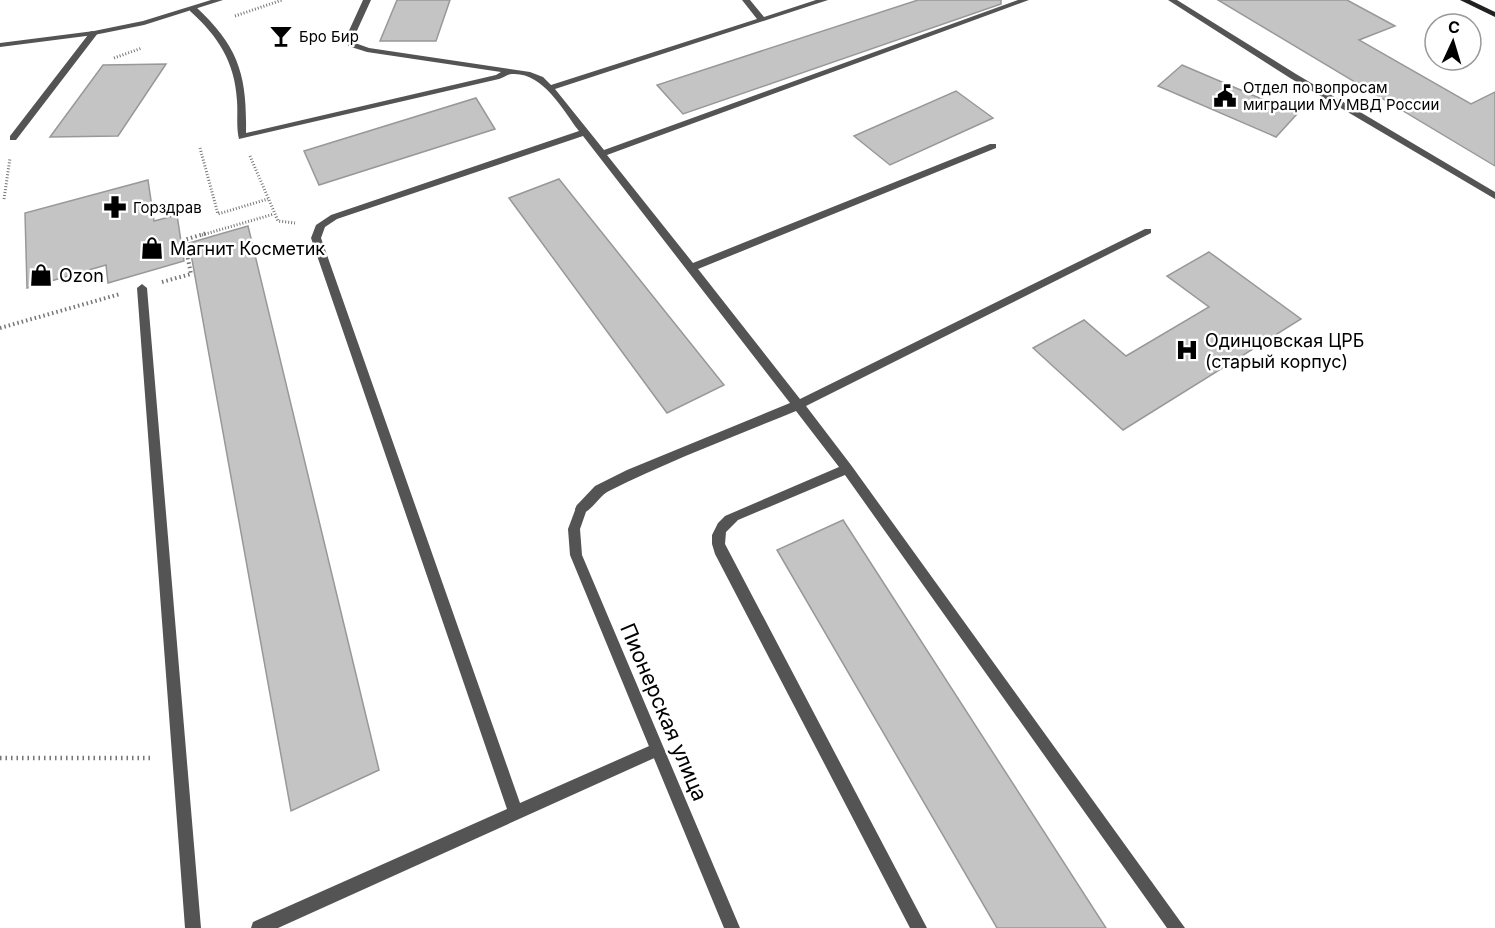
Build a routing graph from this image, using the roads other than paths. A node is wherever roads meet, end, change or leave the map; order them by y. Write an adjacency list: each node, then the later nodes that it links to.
1 (219, 0): 8 (street)
2 (368, 0): 13 (street)
3 (746, 0): 10 (street)
4 (824, 0): 10 (street)
5 (1025, 0): 18 (street)
6 (1172, 0): 19 (street)
7 (1464, 0): 9 (street)
8 (193, 9): 11 (street); 13 (street)
9 (1495, 15)
10 (762, 20): 14 (street)
11 (94, 33): 12 (street); 16 (street)
12 (0, 45)
13 (509, 70): 14 (street)
14 (550, 88): 15 (street)
15 (585, 132): 18 (street); 26 (street)
16 (13, 138)
17 (993, 146): 21 (street)
18 (602, 153): 21 (street)
19 (1495, 196)
20 (1148, 231): 23 (street)
21 (691, 268): 23 (street)
22 (142, 288): 27 (street)
23 (798, 405): 24 (street); 25 (street, Пионерская улица)
24 (847, 469): 30 (street); 31 (street)
25 (656, 750): 26 (street); 29 (street, Пионерская улица)
26 (516, 813): 28 (street)
27 (193, 928)
28 (260, 928)
29 (732, 928)
30 (919, 928)
31 (1177, 928)

